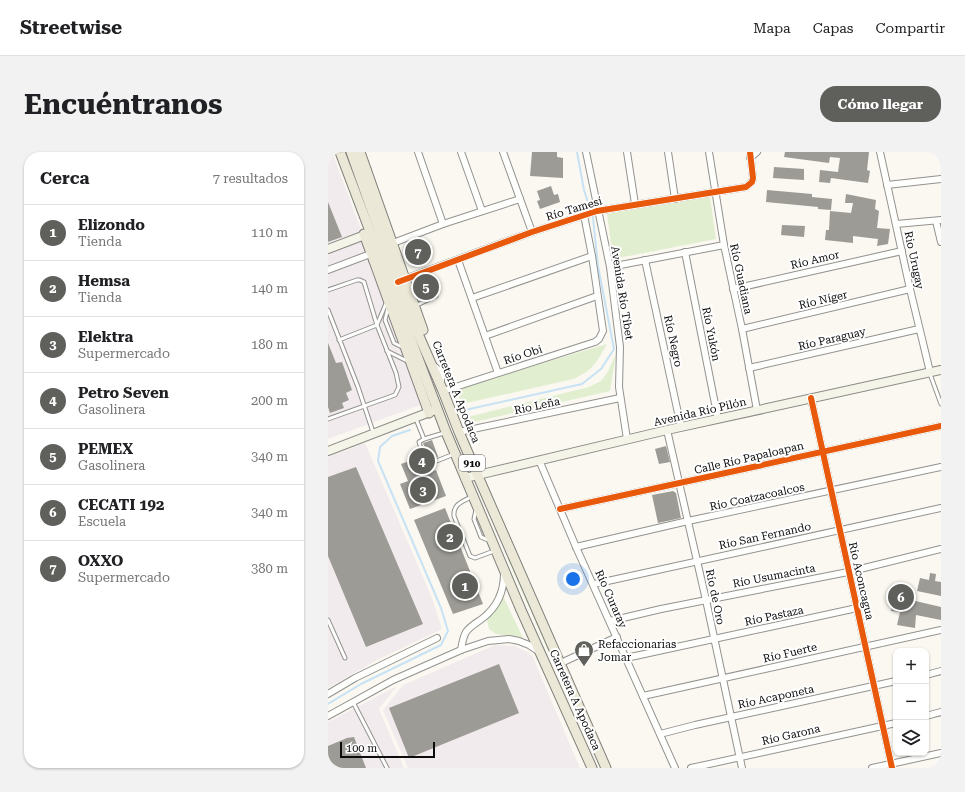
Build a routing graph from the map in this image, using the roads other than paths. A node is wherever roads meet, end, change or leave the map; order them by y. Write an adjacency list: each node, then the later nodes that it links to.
1 (334, 152): 28 (main road)
2 (340, 152): 28 (main road, Carretera A Apodaca / 910)
3 (351, 152): 28 (main road, Carretera A Apodaca / 910)
4 (360, 152): 33 (main road)
5 (418, 152): 25 (street)
6 (461, 152): 21 (street)
7 (503, 152): 18 (street)
8 (586, 152): 22 (street, Avenida Río Tíbet)
9 (627, 152): 20 (street)
10 (668, 152): 19 (street)
11 (708, 152): 17 (street, Río Guadiana)
12 (757, 152): 14 (street, Río Tamesí)
13 (880, 152): 16 (street, Rio Urugay)
14 (750, 155): 17 (street, Río Tamesí)
15 (941, 179): 16 (street)
16 (887, 185): 26 (street, Rio Urugay)
17 (715, 192): 19 (street, Río Tamesí); 30 (street, Río Guadiana)
18 (520, 199): 21 (street); 27 (street)
19 (675, 199): 20 (street, Río Tamesí)
20 (635, 204): 22 (street, Río Tamesí)
21 (482, 211): 25 (street)
22 (596, 211): 23 (street, Río Tamesí); 39 (street, Avenida Río Tíbet)
23 (586, 214): 27 (street, Río Tamesí); 35 (street)
24 (939, 221): 26 (street); 29 (street)
25 (443, 224): 33 (street)
26 (896, 224): 32 (street, Rio Urugay)
27 (532, 232): 36 (street, Río Tamesí)
28 (371, 233): 31 (main road); 33 (main road, Carretera A Apodaca / 910)
29 (941, 242)
30 (724, 245): 34 (street); 44 (street, Río Guadiana)
31 (328, 249)
32 (902, 251): 44 (street, Río Amor); 45 (street, Rio Urugay)
33 (381, 252): 38 (street); 41 (main road); 43 (main road, Carretera A Apodaca / 910); 69 (main road, Carretera A Apodaca / 910)
34 (685, 252): 37 (street); 72 (street, Río Yukón)
35 (592, 256): 47 (street); 48 (street)
36 (458, 260): 42 (street, Río Tamesí); 48 (street)
37 (645, 260): 39 (street); 74 (street, Río Negro)
38 (352, 261): 40 (street); 41 (street)
39 (610, 267): 64 (street, Avenida Río Tíbet)
40 (328, 270)
41 (378, 271): 49 (main road)
42 (429, 271): 43 (street, Río Tamesí); 50 (lane)
43 (402, 280): 50 (main road, Carretera A Apodaca)
44 (733, 289): 53 (street, Río Guadiana)
45 (910, 289): 53 (street, Río Níger); 54 (street, Rio Urugay)
46 (328, 290): 52 (lane)
47 (597, 296): 55 (street); 62 (street, Río Obi)
48 (472, 298): 55 (street)
49 (388, 302): 52 (lane); 58 (main road)
50 (411, 308): 63 (main road, Carretera A Apodaca / 910)
51 (328, 310): 56 (lane)
52 (377, 325): 56 (lane); 57 (lane)
53 (742, 329): 59 (street, Río Guadiana)
54 (919, 329): 59 (street, Río Paraguay); 61 (street, Rio Urugay)
55 (486, 336): 62 (street)
56 (339, 340): 67 (lane)
57 (387, 351): 58 (lane); 67 (lane)
58 (410, 362): 69 (main road)
59 (750, 368): 68 (street, Río Guadiana)
60 (941, 370): 61 (main road, Avenida Río Pilón)
61 (930, 372): 65 (main road, Avenida Río Pilón); 66 (lane)
62 (498, 373): 63 (street, Río Obi)
63 (442, 389): 77 (main road, Carretera A Apodaca / 910)
64 (620, 398): 77 (street, Rio Leña); 80 (street, Avenida Río Tíbet)
65 (810, 398): 68 (main road, Avenida Río Pilón); 82 (street, Río Aconcagua)
66 (941, 404)
67 (364, 406): 71 (lane); 78 (lane)
68 (757, 410): 72 (main road, Avenida Río Pilón)
69 (433, 411): 70 (main road); 76 (main road, Carretera A Apodaca / 910)
70 (416, 417): 78 (main road); 79 (lane)
71 (328, 419)
72 (718, 419): 74 (main road, Avenida Río Pilón)
73 (941, 426): 82 (street, Calle Río Papaloapan)
74 (681, 427): 75 (main road, Avenida Río Pilón)
75 (667, 430): 80 (main road, Avenida Río Pilón); 88 (street, Río de Oro)
76 (446, 432): 79 (lane); 83 (main road, Carretera A Apodaca / 910)
77 (459, 432): 86 (main road, Carretera A Apodaca / 910)
78 (374, 434): 81 (main road)
79 (424, 439): 83 (lane)
80 (627, 439): 84 (main road, Avenida Río Pilón)
81 (328, 451)
82 (822, 452): 88 (street, Calle Río Papaloapan); 89 (street, Río Aconcagua)
83 (455, 454): 87 (main road, Carretera A Apodaca / 910)
84 (540, 460): 86 (main road, Avenida Río Pilón); 92 (street, Río Curaray)
85 (941, 467): 89 (street, Río Coatzacoalcos)
86 (477, 474): 87 (main road, Avenida Río Pilón); 115 (main road, Carretera A Apodaca / 910)
87 (465, 478): 90 (main road, Carretera A Apodaca / 910)
88 (679, 484): 92 (street, Calle Río Papaloapan); 93 (street, Río de Oro)
89 (831, 491): 93 (street, Río Coatzacoalcos); 94 (street, Río Aconcagua)
90 (473, 496): 95 (main road, Carretera A Apodaca / 910); 95 (lane)
91 (941, 508): 94 (street, Río San Fernando)
92 (560, 509): 96 (street, Río Curaray)
93 (688, 522): 96 (street, Río Coatzacoalcos); 98 (street, Río de Oro)
94 (840, 531): 98 (street, Río San Fernando); 100 (street, Río Aconcagua)
95 (494, 546): 99 (main road, Carretera A Apodaca / 910)
96 (576, 547): 101 (street, Río Curaray)
97 (941, 549): 100 (street, Río Usumacinta)
98 (697, 561): 101 (street, Río San Fernando); 102 (street, Río de Oro)
99 (504, 569): 111 (street); 112 (main road, Carretera A Apodaca / 910)
100 (848, 572): 102 (street, Río Usumacinta); 103 (street, Río Aconcagua)
101 (594, 584): 105 (street, Río Curaray)
102 (706, 600): 105 (street, Río Usumacinta); 109 (street, Río de Oro)
103 (857, 608): 109 (street, Río Pastaza); 110 (street, Río Aconcagua)
104 (328, 620): 113 (lane)
105 (610, 621): 107 (street, Río Curaray)
106 (941, 630): 110 (street, Río Fuerte)
107 (617, 637): 114 (street, Río Curaray); 115 (street)
108 (437, 638): 121 (street)
109 (714, 639): 114 (street, Río Pastaza); 118 (street, Río de Oro)
110 (866, 646): 118 (street, Río Fuerte); 120 (street, Río Aconcagua)
111 (461, 650): 112 (street); 123 (street)
112 (540, 652): 135 (main road, Carretera A Apodaca / 910)
113 (345, 658)
114 (626, 658): 122 (street, Río Curaray)
115 (563, 662): 136 (main road, Carretera A Apodaca / 910); 137 (main road)
116 (941, 671): 117 (street)
117 (929, 673)
118 (723, 679): 122 (street, Río Fuerte); 127 (street, Río de Oro)
119 (893, 682): 120 (street, Río Acaponeta)
120 (874, 686): 127 (street, Río Acaponeta); 129 (street, Río Aconcagua)
121 (328, 694)
122 (643, 696): 130 (street, Río Curaray)
123 (353, 702): 126 (street); 134 (lane)
124 (941, 712): 125 (street)
125 (929, 715)
126 (328, 716)
127 (731, 717): 130 (street, Río Acaponeta); 132 (street, Río de Oro)
128 (893, 723): 129 (street, Río Garona)
129 (883, 726): 132 (street, Río Garona); 133 (street, Río Aconcagua)
130 (660, 734): 138 (street, Río Curaray)
131 (941, 753): 133 (street)
132 (739, 757): 139 (street, Río Garona); 140 (street, Río de Oro)
133 (892, 766): 141 (street)
134 (387, 768)
135 (592, 768)
136 (606, 768)
137 (612, 768)
138 (675, 768)
139 (691, 768)
140 (742, 768)
141 (872, 768)

